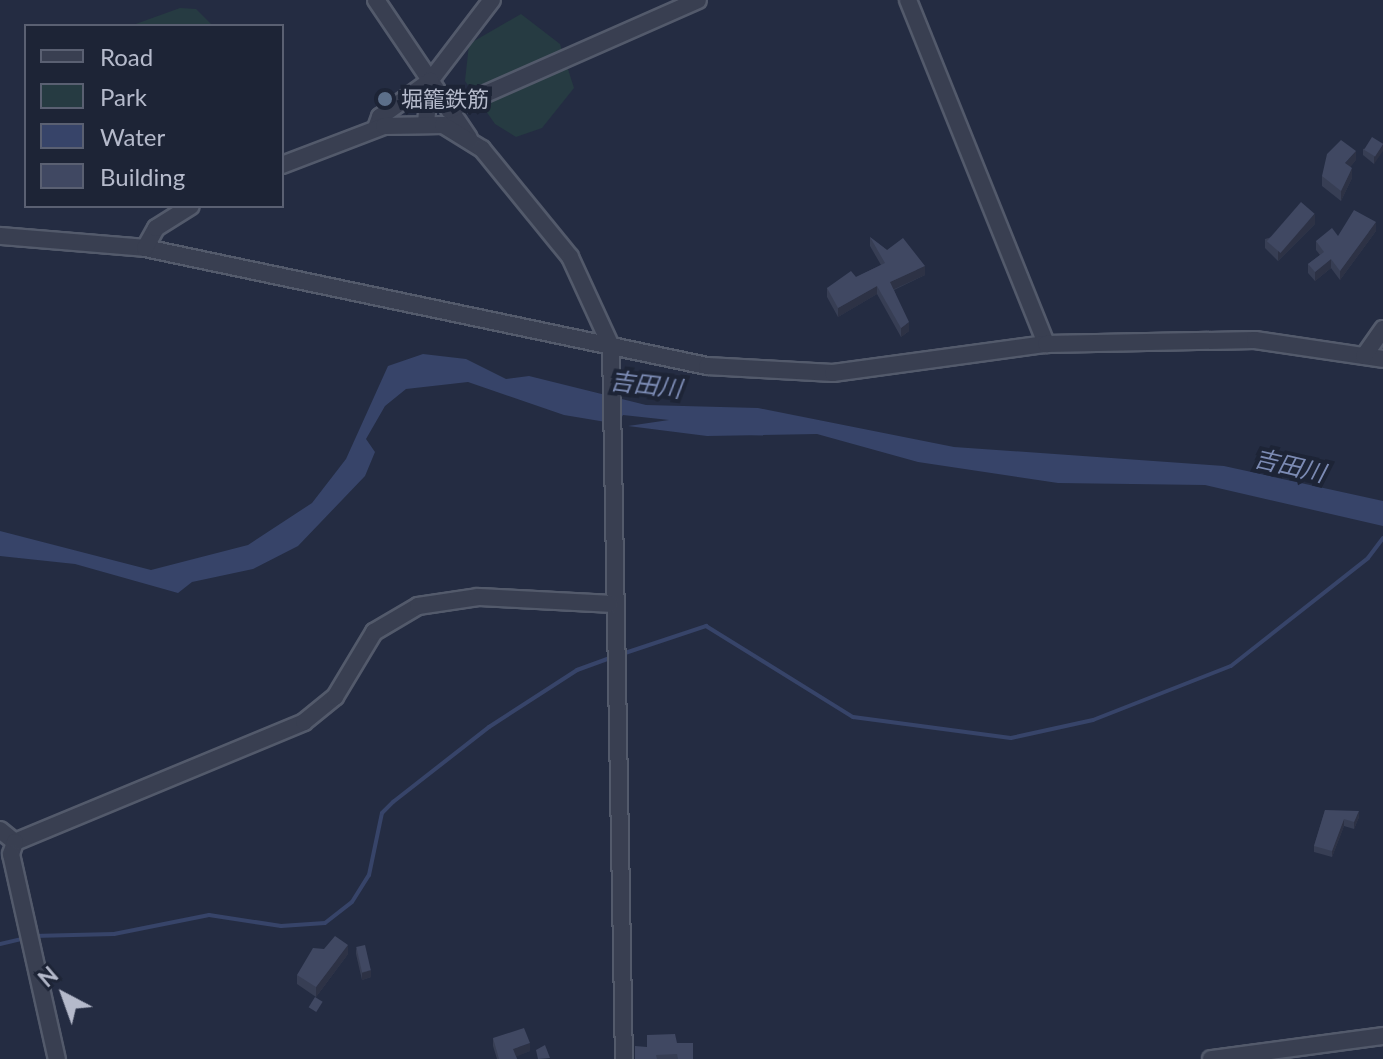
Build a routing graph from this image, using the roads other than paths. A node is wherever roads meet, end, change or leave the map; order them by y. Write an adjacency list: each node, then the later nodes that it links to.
1 (376, 0): 5 (street)
2 (492, 0): 5 (street)
3 (698, 0): 6 (street)
4 (908, 0): 15 (street)
5 (430, 81): 6 (street); 7 (street); 8 (street)
6 (449, 110): 9 (street)
7 (426, 123): 8 (street); 9 (street)
8 (376, 128): 10 (street)
9 (472, 143): 16 (street)
10 (284, 164)
11 (188, 208): 13 (street)
12 (0, 236): 13 (street)
13 (145, 248): 16 (street)
14 (1383, 329): 17 (street)
15 (1046, 344): 16 (street); 17 (street)
16 (611, 346): 19 (street)
17 (1364, 356): 18 (street)
18 (1383, 359)
19 (610, 604): 21 (street); 24 (street)
20 (0, 830): 21 (street)
21 (9, 852): 23 (street)
22 (1383, 1036): 25 (street)
23 (57, 1059)
24 (624, 1059)
25 (1211, 1059)

